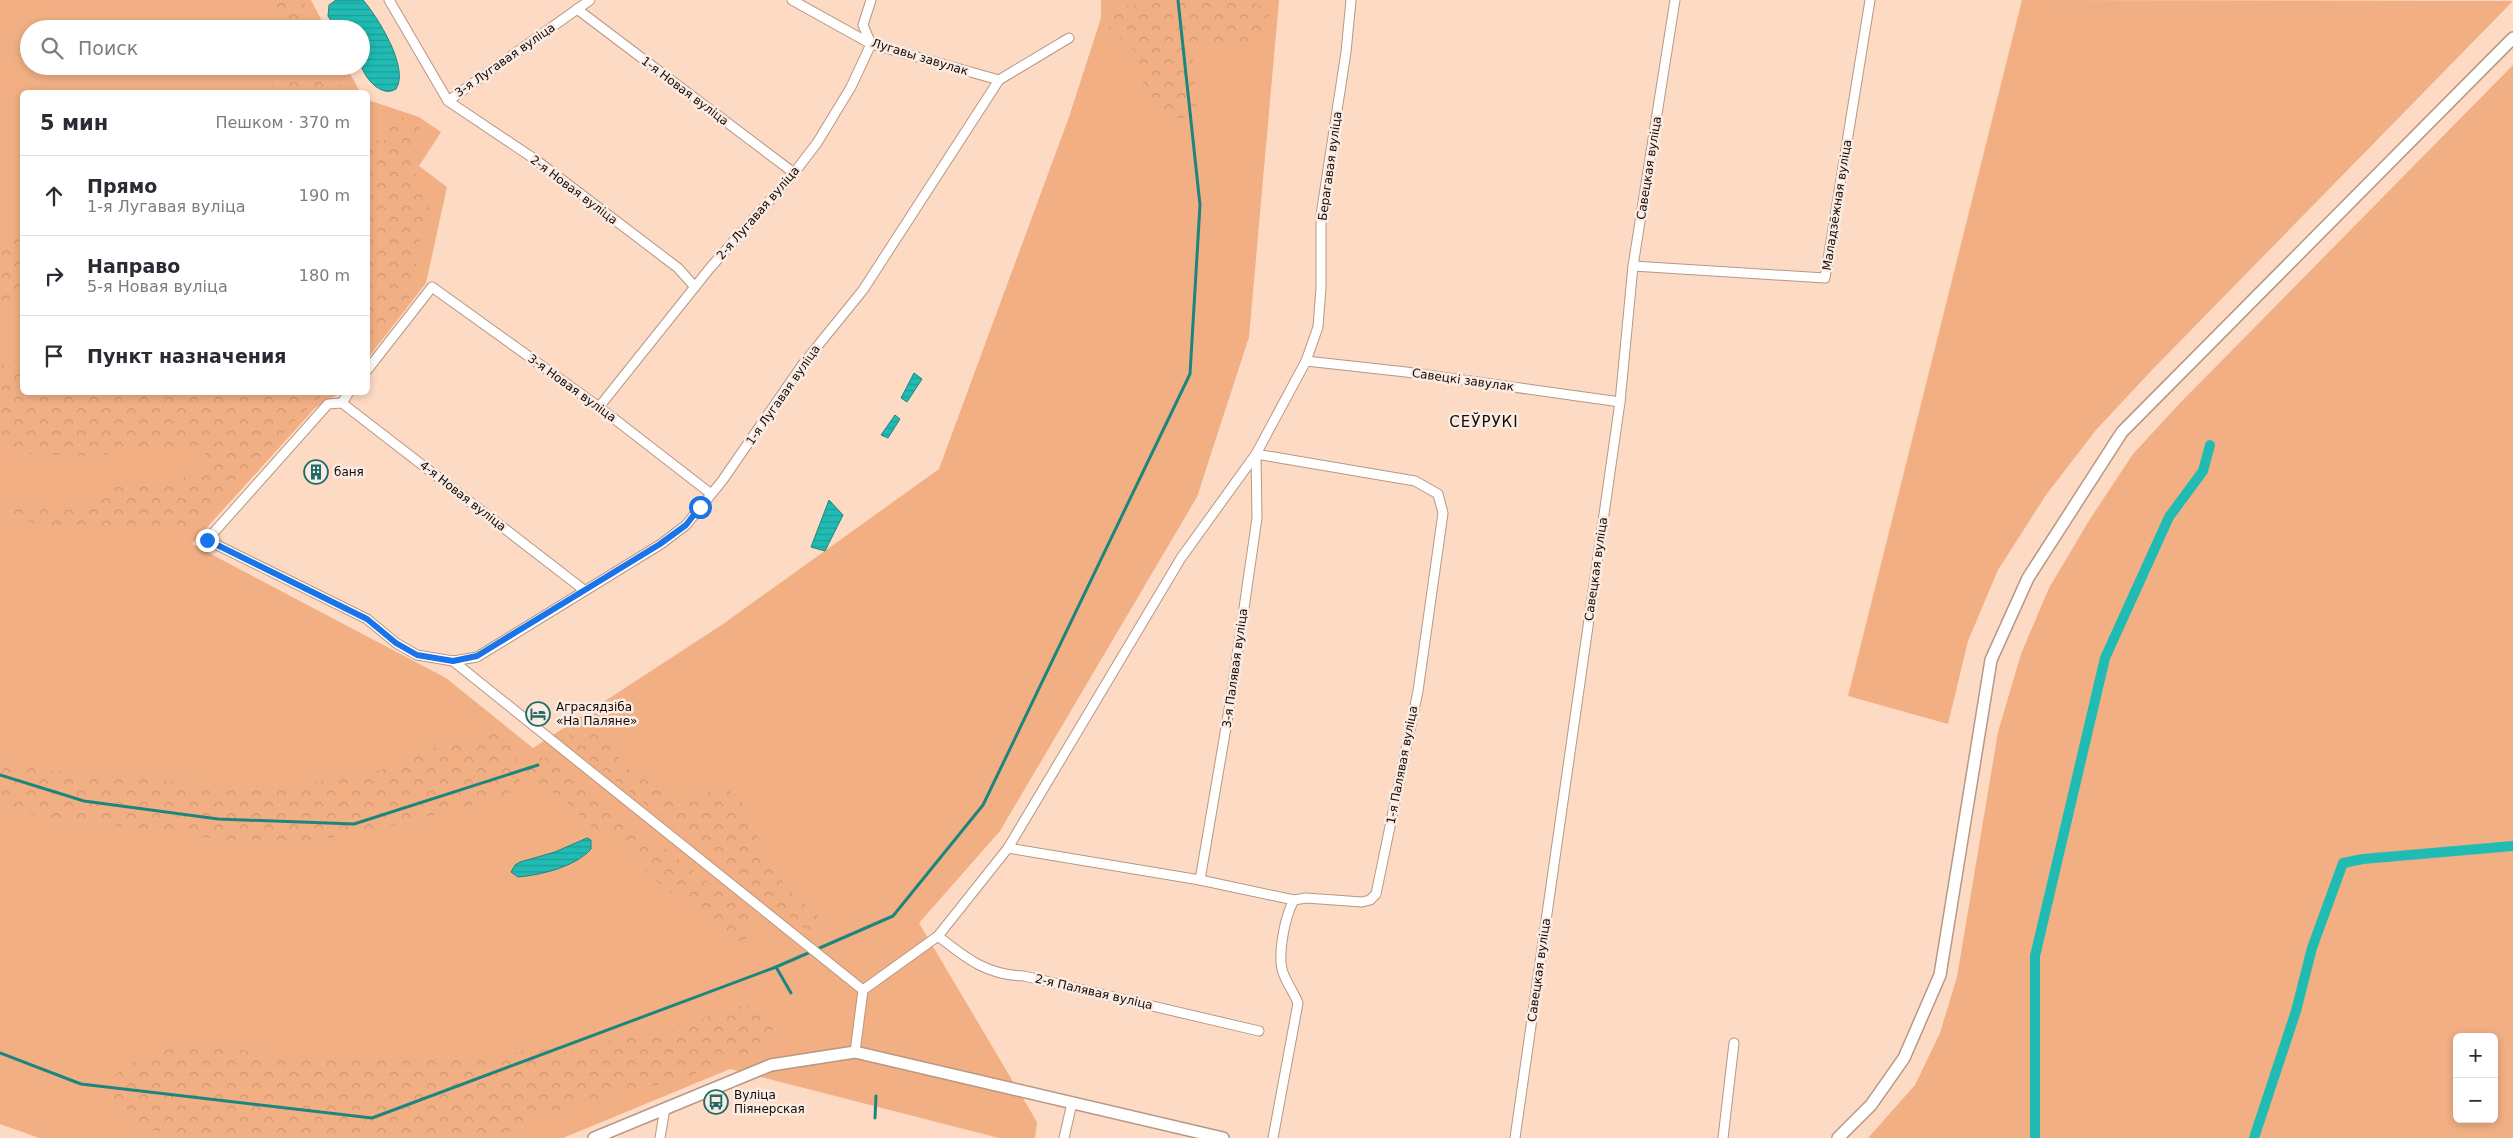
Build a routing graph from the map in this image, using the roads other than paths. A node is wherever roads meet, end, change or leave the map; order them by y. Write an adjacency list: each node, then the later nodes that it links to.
1 (389, 0): 13 (street, 3-я Лугавая вуліца)
2 (590, 0): 8 (street, 3-я Лугавая вуліца)
3 (792, 0): 11 (street, Лугавы завулак)
4 (871, 0): 11 (street)
5 (1351, 0): 17 (street, Берагавая вуліца)
6 (1675, 0): 15 (street, Савецкая вуліца)
7 (1870, 0): 15 (street, Маладзёжная вуліца)
8 (577, 9): 13 (street, 3-я Лугавая вуліца); 14 (street, 1-я Новая вуліца)
9 (1068, 38): 12 (street, 1-я Лугавая вуліца)
10 (2513, 38): 44 (street)
11 (871, 44): 12 (street, Лугавы завулак); 14 (street, 2-я Лугавая вуліца)
12 (999, 80): 24 (street, 1-я Лугавая вуліца)
13 (448, 100): 16 (street, 2-я Новая вуліца)
14 (794, 173): 16 (street, 2-я Лугавая вуліца)
15 (1633, 266): 20 (street, Савецкая вуліца)
16 (695, 287): 22 (street, 2-я Лугавая вуліца)
17 (1306, 360): 20 (street, Савецкі завулак); 23 (street, Берагавая вуліца)
18 (370, 366): 22 (street, 3-я Новая вуліца)
19 (348, 395): 21 (street)
20 (1620, 402): 42 (street, Савецкая вуліца)
21 (342, 403): 25 (street, 4-я Новая вуліца); 26 (street)
22 (599, 406): 24 (street, 3-я Новая вуліца)
23 (1256, 454): 27 (street, Берагавая вуліца); 28 (street, 3-я Палявая вуліца); 29 (street, 1-я Палявая вуліца)
24 (710, 493): 25 (street, 1-я Лугавая вуліца)
25 (584, 590): 26 (street, 1-я Лугавая вуліца)
26 (453, 661): 31 (street)
27 (1008, 848): 28 (street, 1-я Палявая вуліца); 30 (street, Берагавая вуліца)
28 (1200, 880): 29 (street, 1-я Палявая вуліца)
29 (1294, 900): 41 (street)
30 (938, 936): 31 (street, Берагавая вуліца); 32 (street, 2-я Палявая вуліца)
31 (863, 990): 34 (street)
32 (1258, 1031)
33 (1734, 1043): 43 (street)
34 (855, 1052): 35 (street); 36 (street)
35 (1072, 1103): 39 (street); 40 (street)
36 (665, 1108): 37 (street); 38 (street)
37 (594, 1138)
38 (660, 1138)
39 (1064, 1138)
40 (1223, 1138)
41 (1273, 1138)
42 (1515, 1138)
43 (1723, 1138)
44 (1838, 1138)

